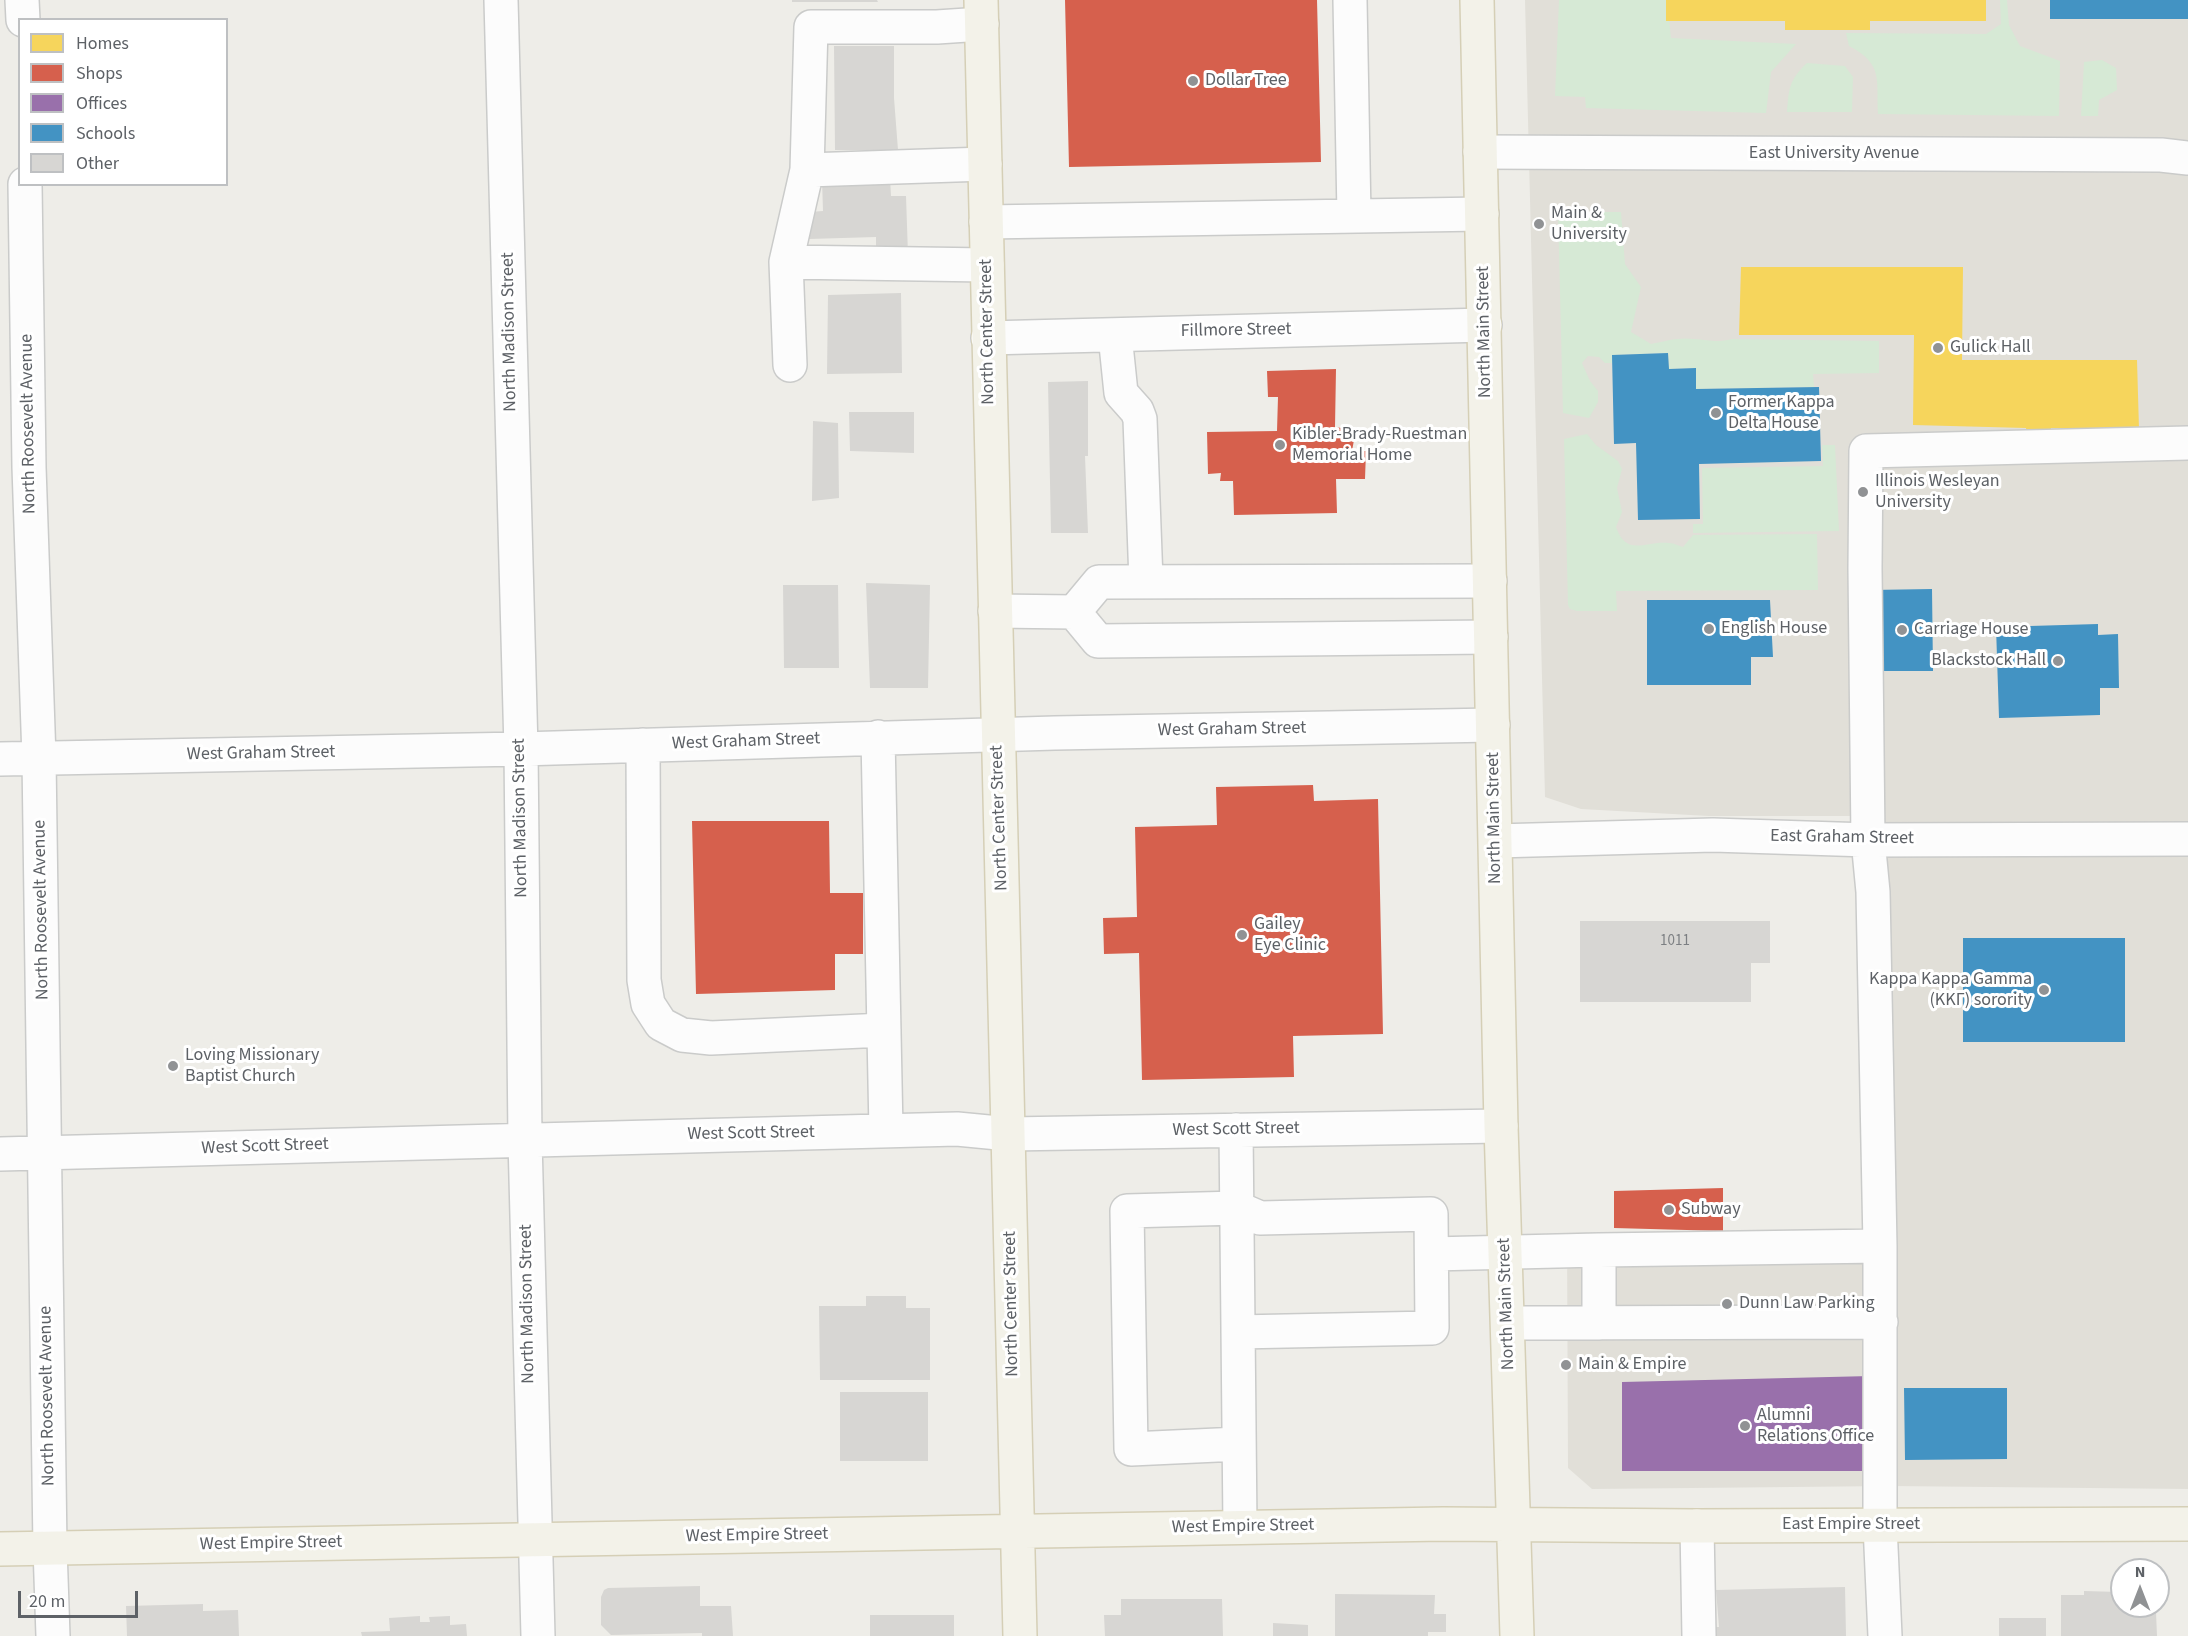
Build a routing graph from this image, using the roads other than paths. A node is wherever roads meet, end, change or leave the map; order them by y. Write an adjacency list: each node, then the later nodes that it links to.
1 (22, 0): 6 (street)
2 (501, 0): 31 (street, North Madison Street)
3 (1350, 0): 13 (street)
4 (1477, 0): 7 (main road, North Main Street)
5 (981, 12): 9 (main road, North Center Street); 10 (street)
6 (22, 18)
7 (1480, 152): 8 (street, East University Avenue); 12 (main road, North Main Street)
8 (2188, 158)
9 (985, 164): 10 (street); 14 (main road, North Center Street)
10 (807, 170): 15 (street)
11 (25, 186): 32 (street, North Roosevelt Avenue)
12 (1482, 214): 13 (street); 17 (main road, North Main Street)
13 (1354, 216): 14 (street)
14 (986, 222): 16 (main road, North Center Street)
15 (786, 262): 16 (street); 20 (street)
16 (987, 265): 19 (main road, North Center Street)
17 (1485, 325): 18 (street, Fillmore Street); 23 (main road, North Main Street)
18 (1115, 334): 19 (street, Fillmore Street); 22 (street)
19 (988, 338): 24 (main road, North Center Street)
20 (789, 364)
21 (2188, 444): 35 (street)
22 (1146, 581): 23 (street); 25 (street)
23 (1490, 581): 26 (main road, North Main Street)
24 (995, 611): 25 (street); 28 (main road, North Center Street)
25 (1074, 612): 26 (street)
26 (1491, 637): 27 (main road, North Main Street)
27 (1493, 725): 28 (street, West Graham Street); 36 (main road, North Main Street)
28 (998, 734): 29 (street, West Graham Street); 41 (main road, North Center Street)
29 (878, 737): 30 (street, West Graham Street); 37 (street)
30 (643, 745): 31 (street, West Graham Street); 37 (street)
31 (521, 749): 32 (street, West Graham Street); 42 (street, North Madison Street)
32 (39, 758): 33 (street, West Graham Street); 43 (street, North Roosevelt Avenue)
33 (0, 759)
34 (2188, 839): 35 (street, East Graham Street)
35 (1868, 840): 36 (street, East Graham Street); 46 (street)
36 (1496, 841): 38 (main road, North Main Street)
37 (884, 1030): 40 (street)
38 (1502, 1126): 39 (street, West Scott Street); 48 (main road, North Main Street)
39 (1236, 1130): 41 (street, West Scott Street); 45 (street)
40 (886, 1131): 41 (street, West Scott Street); 42 (street, West Scott Street)
41 (1009, 1134): 60 (main road, North Center Street)
42 (525, 1140): 43 (street, West Scott Street); 61 (street, North Madison Street)
43 (45, 1154): 44 (street, West Scott Street); 62 (street, North Roosevelt Avenue)
44 (0, 1155)
45 (1237, 1208): 49 (street); 53 (street); 54 (street)
46 (1880, 1246): 47 (street); 50 (street)
47 (1599, 1250): 48 (street); 52 (street)
48 (1505, 1252): 49 (street); 51 (main road, North Main Street)
49 (1432, 1254): 53 (street)
50 (1881, 1322): 52 (street); 57 (street)
51 (1508, 1323): 52 (street); 55 (main road, North Main Street)
52 (1599, 1323)
53 (1238, 1332): 54 (street)
54 (1239, 1444): 59 (street)
55 (1514, 1524): 58 (main road, East Empire Street); 59 (main road, West Empire Street); 67 (main road, North Main Street)
56 (2188, 1524): 57 (main road, East Empire Street)
57 (1880, 1525): 58 (main road, East Empire Street); 69 (street)
58 (1697, 1526): 68 (street)
59 (1240, 1527): 60 (main road, West Empire Street)
60 (1017, 1530): 61 (main road, West Empire Street); 66 (main road, North Center Street)
61 (534, 1540): 62 (main road, West Empire Street); 65 (street, North Madison Street)
62 (50, 1548): 63 (main road, West Empire Street); 64 (street, North Roosevelt Avenue)
63 (0, 1549)
64 (53, 1636)
65 (538, 1636)
66 (1020, 1636)
67 (1517, 1636)
68 (1699, 1636)
69 (1885, 1636)

